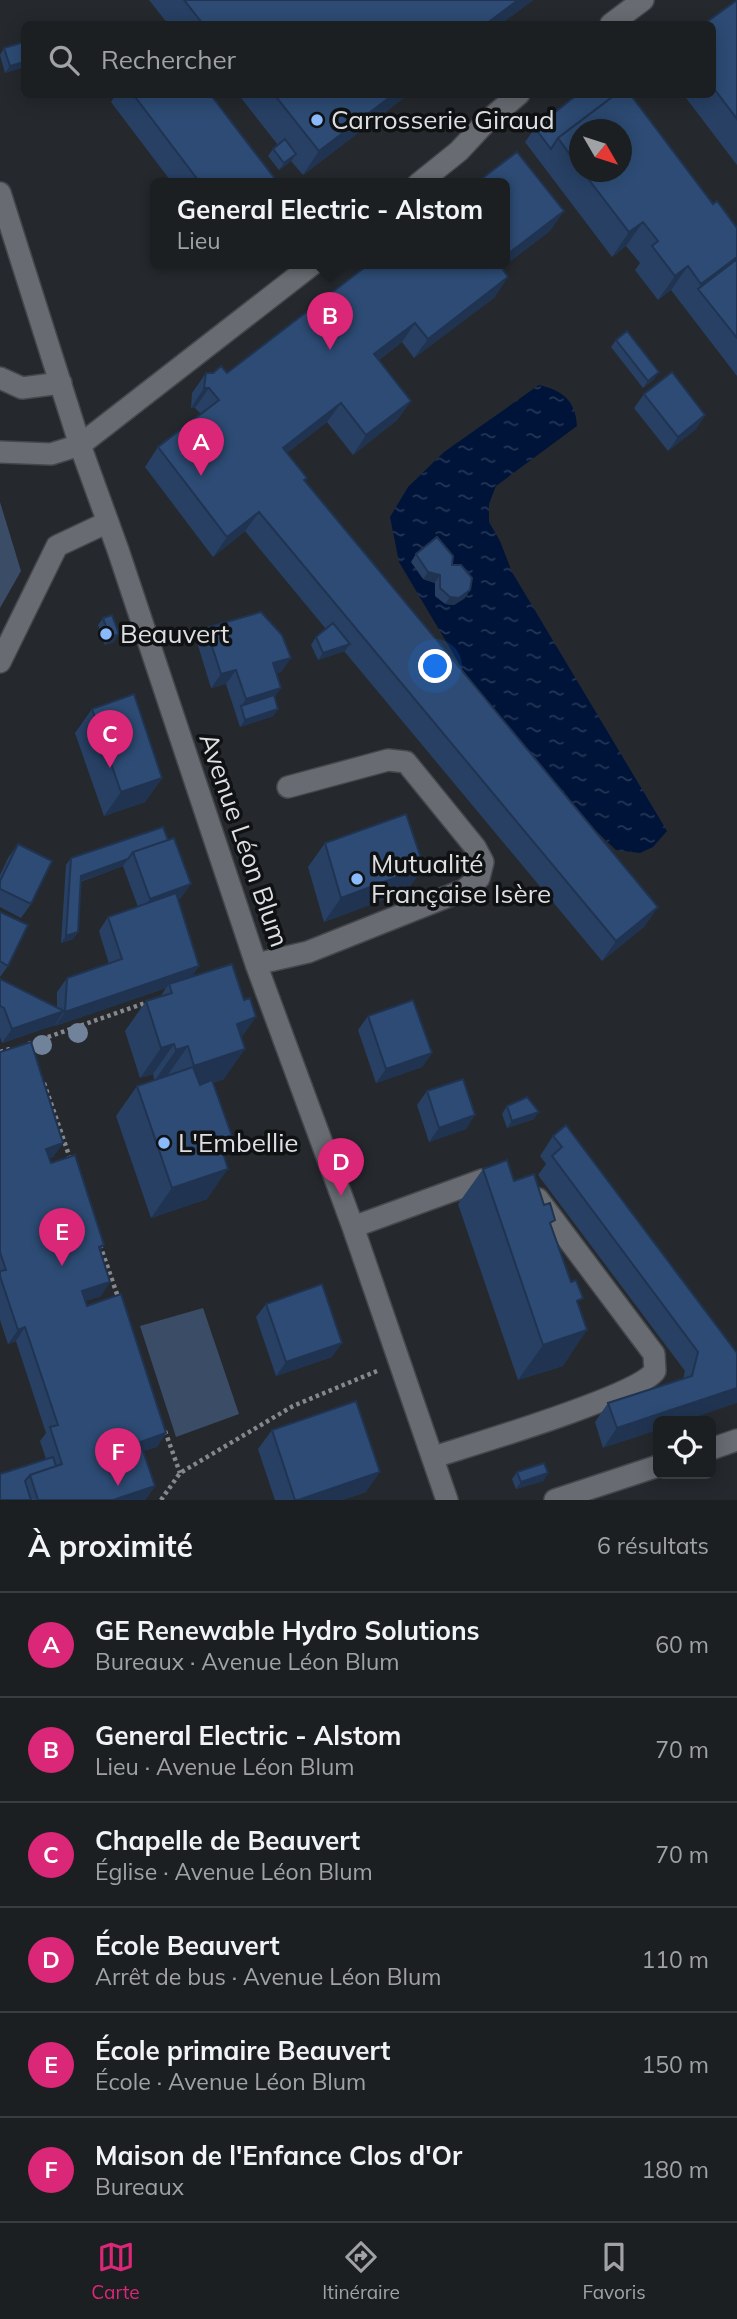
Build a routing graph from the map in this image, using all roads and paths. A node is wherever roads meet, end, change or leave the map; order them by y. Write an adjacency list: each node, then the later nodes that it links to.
1 (643, 0): 2 (street)
2 (615, 21)
3 (514, 98): 4 (street)
4 (425, 178)
5 (0, 193): 8 (street, Avenue Léon Blum)
6 (307, 269): 9 (street)
7 (0, 378): 8 (street)
8 (61, 383): 9 (street, Avenue Léon Blum)
9 (80, 444): 10 (street); 11 (street, Avenue Léon Blum)
10 (0, 452)
11 (108, 522): 12 (street); 14 (street, Avenue Léon Blum)
12 (0, 662)
13 (288, 788): 14 (street)
14 (256, 964): 21 (street, Avenue Léon Blum)
15 (150, 1001): 16 (path)
16 (32, 1042): 17 (path); 18 (path)
17 (0, 1052)
18 (34, 1054)
19 (43, 1080): 20 (path)
20 (75, 1172)
21 (352, 1227): 24 (street, Avenue Léon Blum); 28 (street)
22 (98, 1238): 23 (path)
23 (121, 1304)
24 (400, 1362): 28 (street, Avenue Léon Blum); 30 (path)
25 (162, 1423): 30 (path)
26 (737, 1440): 27 (street)
27 (716, 1447)
28 (434, 1457): 32 (street, Avenue Léon Blum)
29 (653, 1468): 33 (street)
30 (180, 1473): 31 (path)
31 (161, 1500)
32 (447, 1500)
33 (555, 1500)

